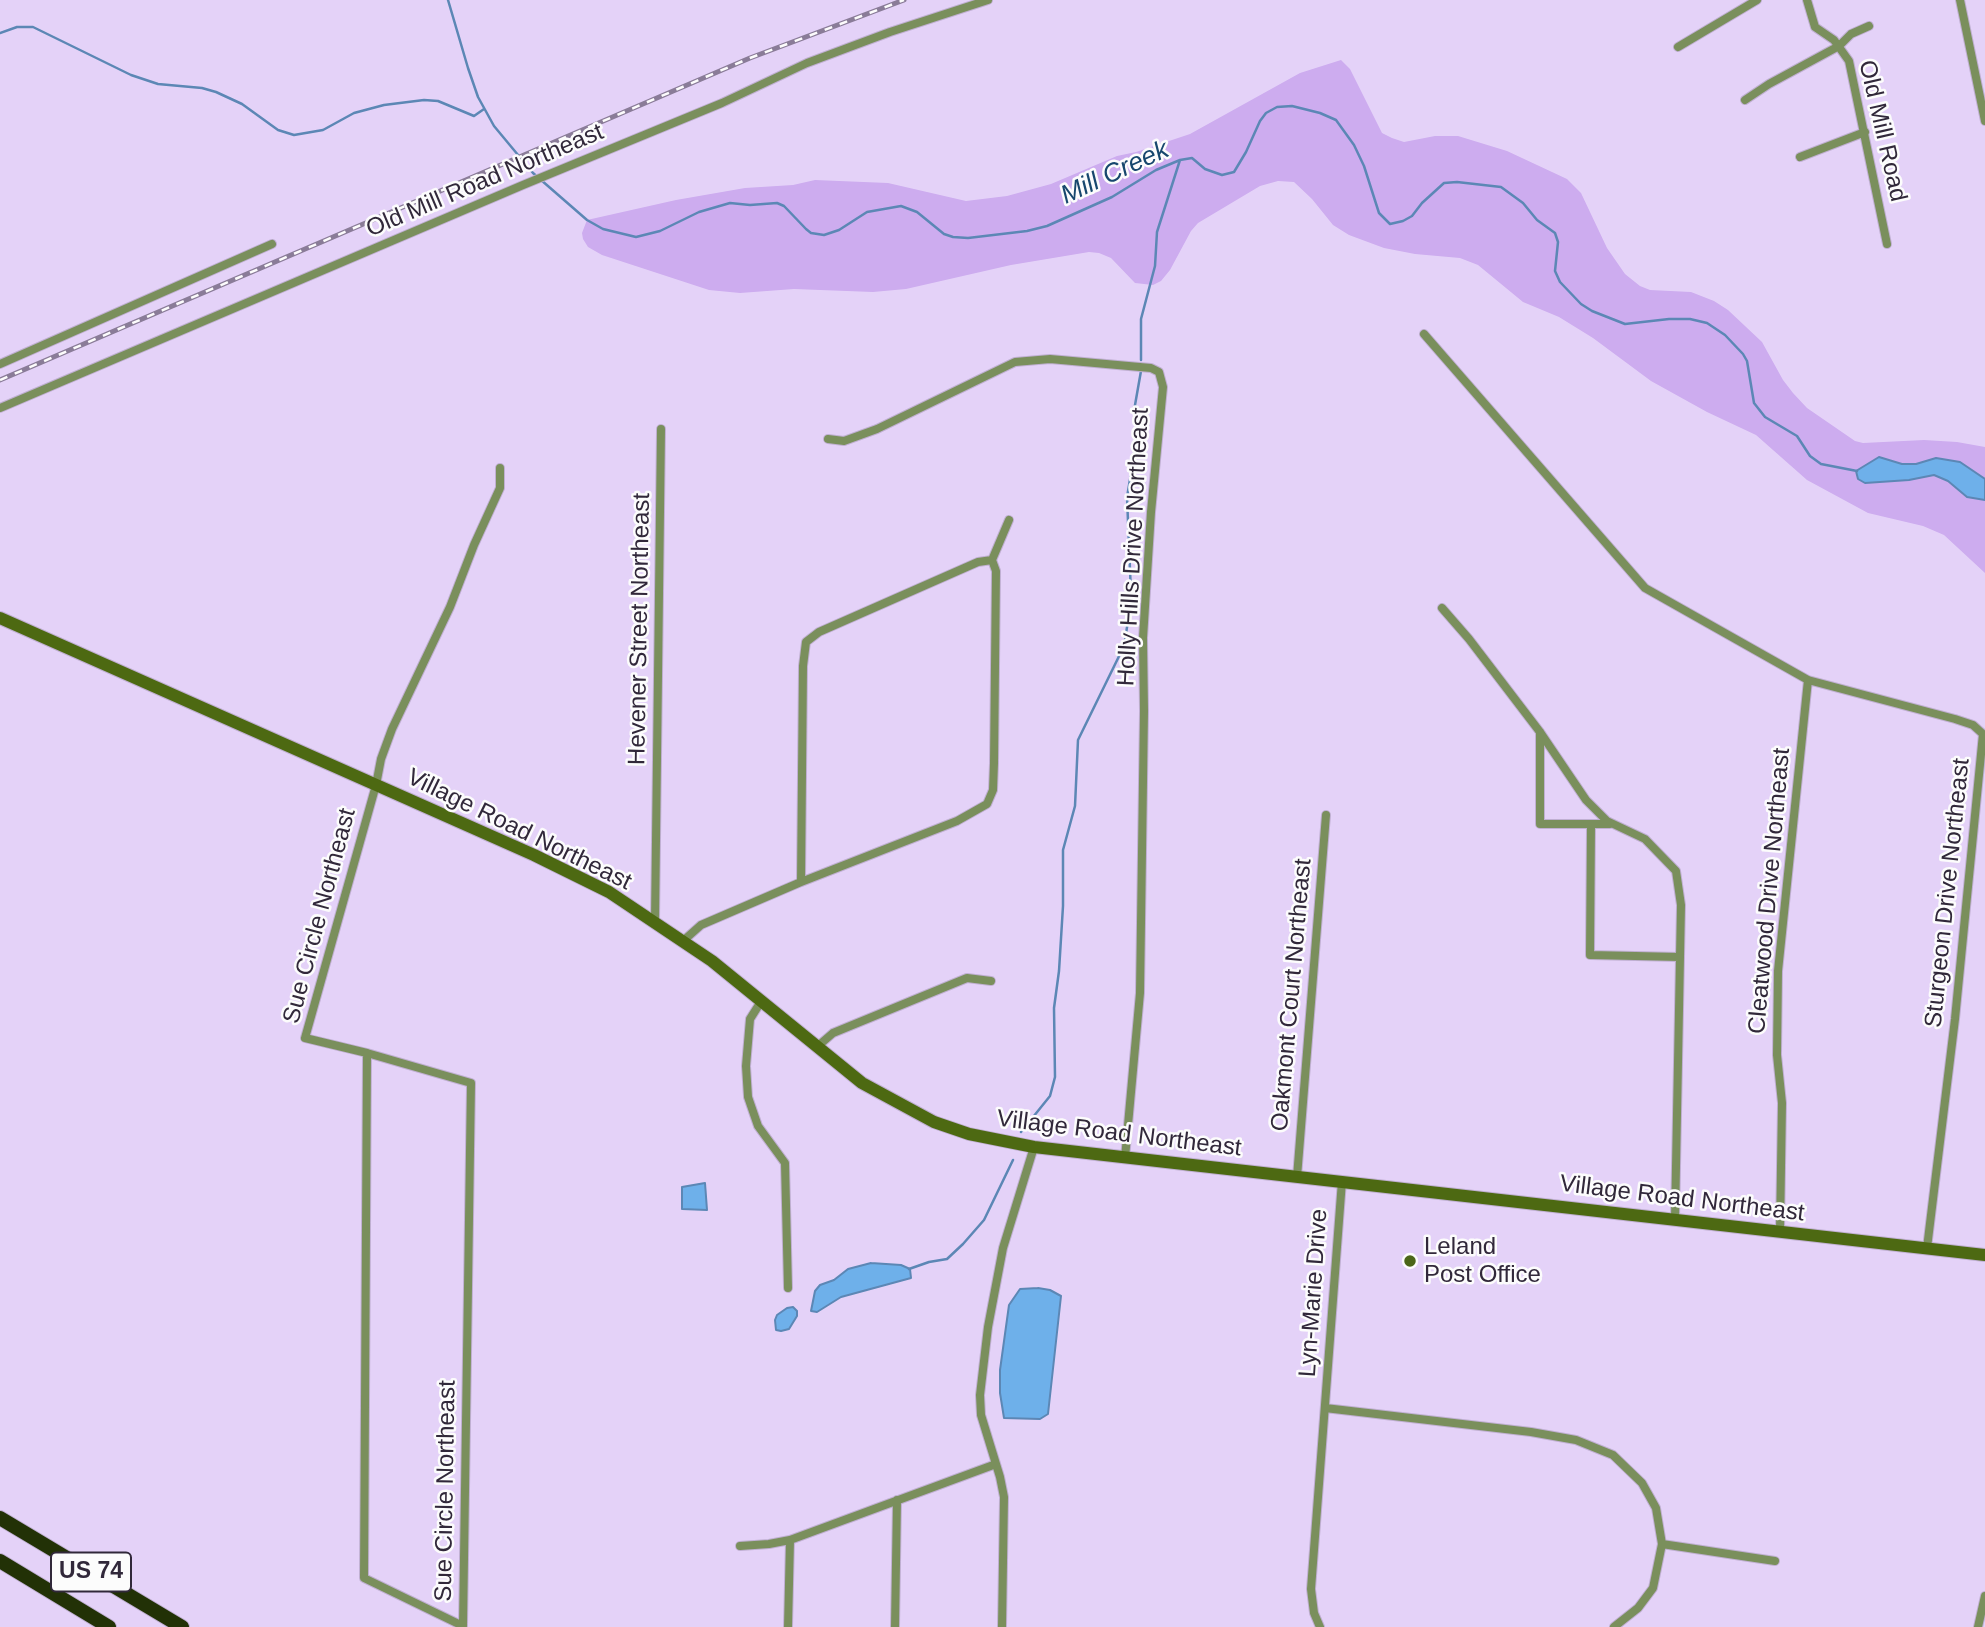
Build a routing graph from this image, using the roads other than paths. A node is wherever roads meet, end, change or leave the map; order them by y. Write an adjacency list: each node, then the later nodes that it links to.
1 (988, 0): 16 (street, Old Mill Road Northeast)
2 (1757, 0): 7 (street)
3 (1807, 0): 6 (street, Old Mill Road)
4 (1960, 0): 9 (street)
5 (1870, 26): 6 (street)
6 (1839, 46): 8 (street); 10 (street, Old Mill Road)
7 (1678, 47)
8 (1745, 100)
9 (1985, 121)
10 (1864, 132): 11 (street); 13 (street, Old Mill Road)
11 (1800, 157)
12 (272, 244): 15 (street)
13 (1887, 244)
14 (1424, 334): 24 (street, Sturgeon Drive Northeast)
15 (0, 365)
16 (0, 408)
17 (661, 429): 31 (street, Hevener Street Northeast)
18 (828, 439): 39 (street, Holly Hills Drive Northeast)
19 (500, 468): 26 (street)
20 (1009, 520): 21 (street)
21 (992, 560): 30 (street); 30 (street)
22 (1442, 608): 25 (street)
23 (0, 618): 26 (main road, Village Road Northeast)
24 (1808, 680): 43 (street, Cleatwood Drive Northeast); 44 (street, Sturgeon Drive Northeast)
25 (1540, 733): 28 (street); 29 (street)
26 (376, 785): 31 (main road, Village Road Northeast); 37 (street, Sue Circle Northeast)
27 (1326, 815): 40 (street, Oakmont Court Northeast)
28 (1591, 824): 29 (street); 33 (street)
29 (1613, 824): 33 (street)
30 (802, 882): 32 (street)
31 (656, 922): 32 (main road, Village Road Northeast)
32 (683, 941): 35 (main road, Village Road Northeast)
33 (1680, 957): 42 (street)
34 (991, 981): 36 (street)
35 (762, 1000): 36 (main road, Village Road Northeast); 46 (street)
36 (818, 1046): 38 (main road, Village Road Northeast)
37 (366, 1053): 37 (street, Sue Circle Northeast)
38 (1034, 1147): 39 (main road, Village Road Northeast); 48 (street)
39 (1125, 1158): 40 (main road, Village Road Northeast)
40 (1297, 1177): 41 (main road, Village Road Northeast)
41 (1342, 1181): 42 (main road, Village Road Northeast); 47 (street, Lyn-Marie Drive)
42 (1675, 1219): 43 (main road, Village Road Northeast)
43 (1780, 1231): 44 (main road, Village Road Northeast)
44 (1927, 1248): 45 (main road, Village Road Northeast)
45 (1985, 1255)
46 (788, 1288)
47 (1325, 1408): 52 (street); 62 (street, Lyn-Marie Drive)
48 (996, 1464): 49 (street); 61 (street)
49 (897, 1500): 51 (street); 60 (street)
50 (0, 1518): 58 (highway, US 74)
51 (790, 1540): 53 (street); 59 (street)
52 (1662, 1544): 54 (street); 63 (street)
53 (740, 1546)
54 (1775, 1561)
55 (0, 1562): 57 (highway, US 74)
56 (1985, 1596): 64 (street)
57 (109, 1627)
58 (182, 1627)
59 (788, 1627)
60 (895, 1627)
61 (1002, 1627)
62 (1320, 1627)
63 (1614, 1627)
64 (1978, 1627)

